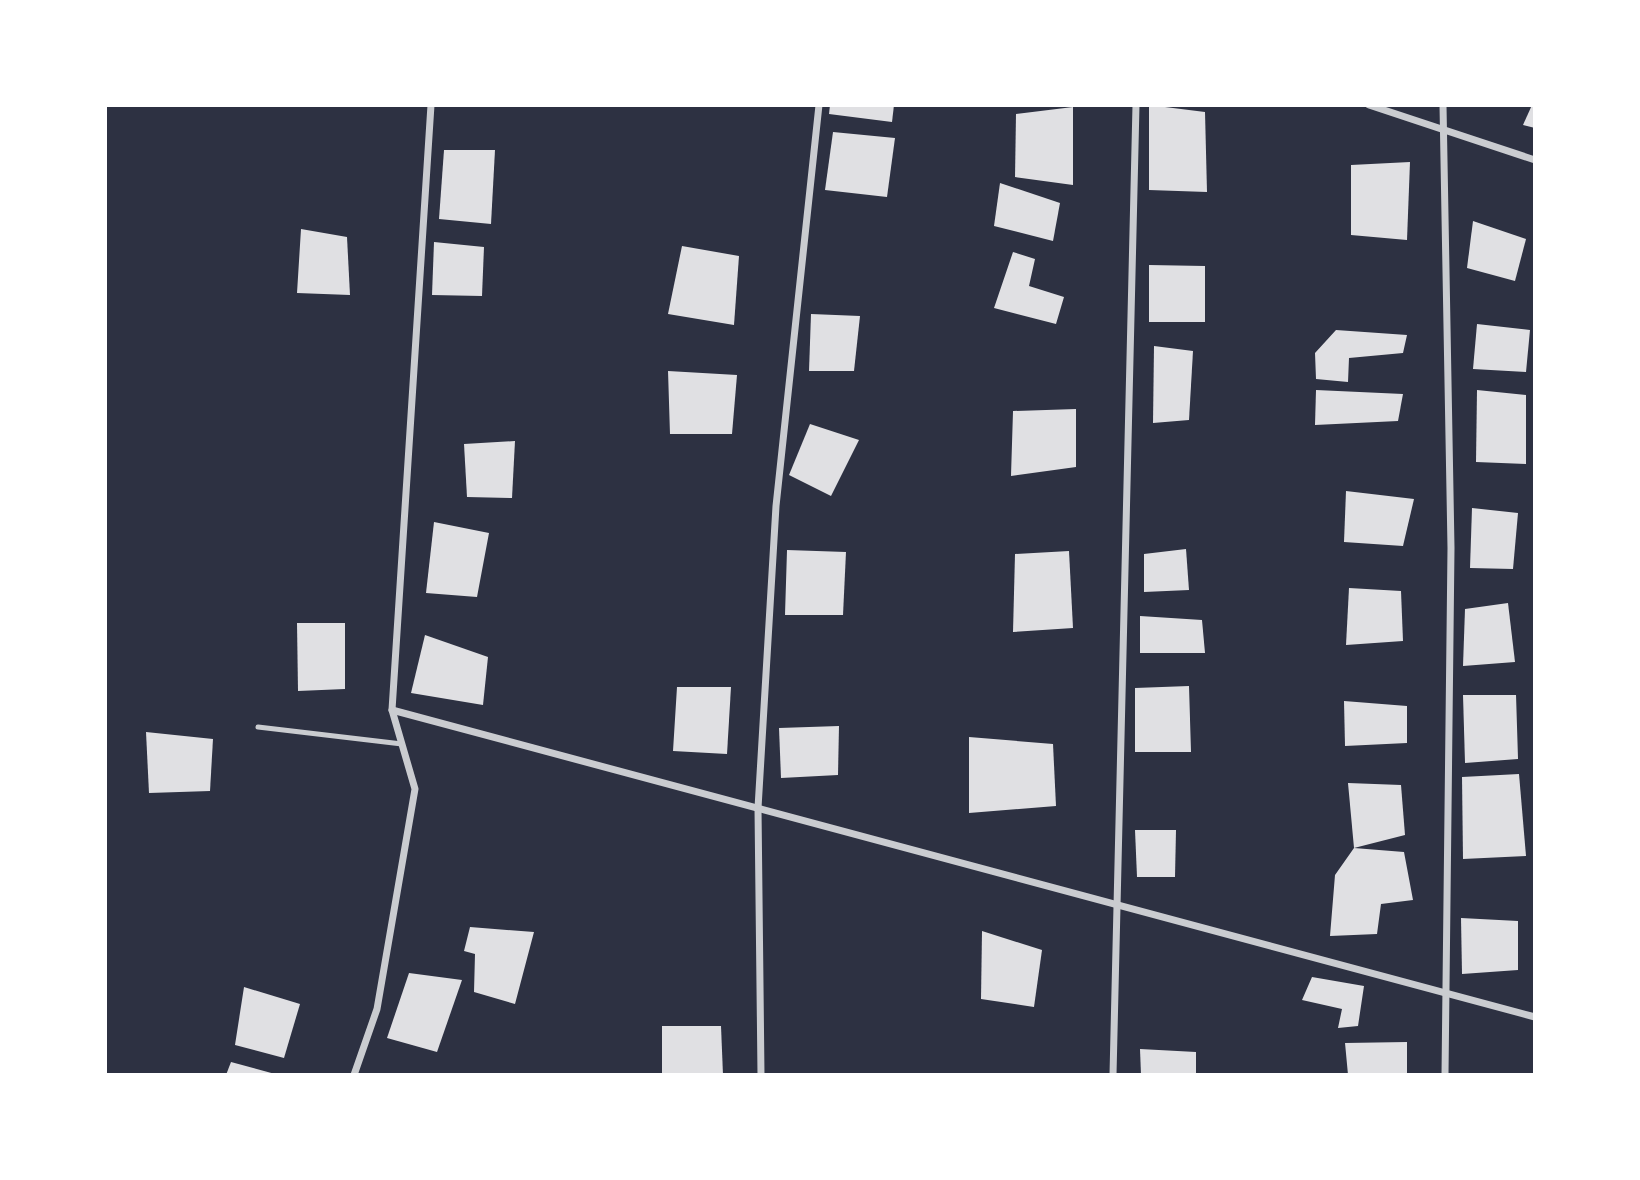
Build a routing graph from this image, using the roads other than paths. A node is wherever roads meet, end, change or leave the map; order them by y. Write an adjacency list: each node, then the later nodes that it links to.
1 (431, 105): 8 (street)
2 (819, 105): 11 (street)
3 (1136, 105): 12 (street)
4 (1369, 105): 6 (street)
5 (1443, 105): 6 (street)
6 (1444, 130): 7 (street); 13 (street)
7 (1535, 160)
8 (392, 710): 10 (street); 11 (street)
9 (258, 727): 10 (lane)
10 (402, 744): 15 (street)
11 (758, 808): 12 (street); 16 (street)
12 (1115, 904): 13 (street); 17 (street)
13 (1444, 993): 14 (street); 18 (street)
14 (1535, 1017)
15 (354, 1075)
16 (761, 1075)
17 (1114, 1075)
18 (1445, 1075)

